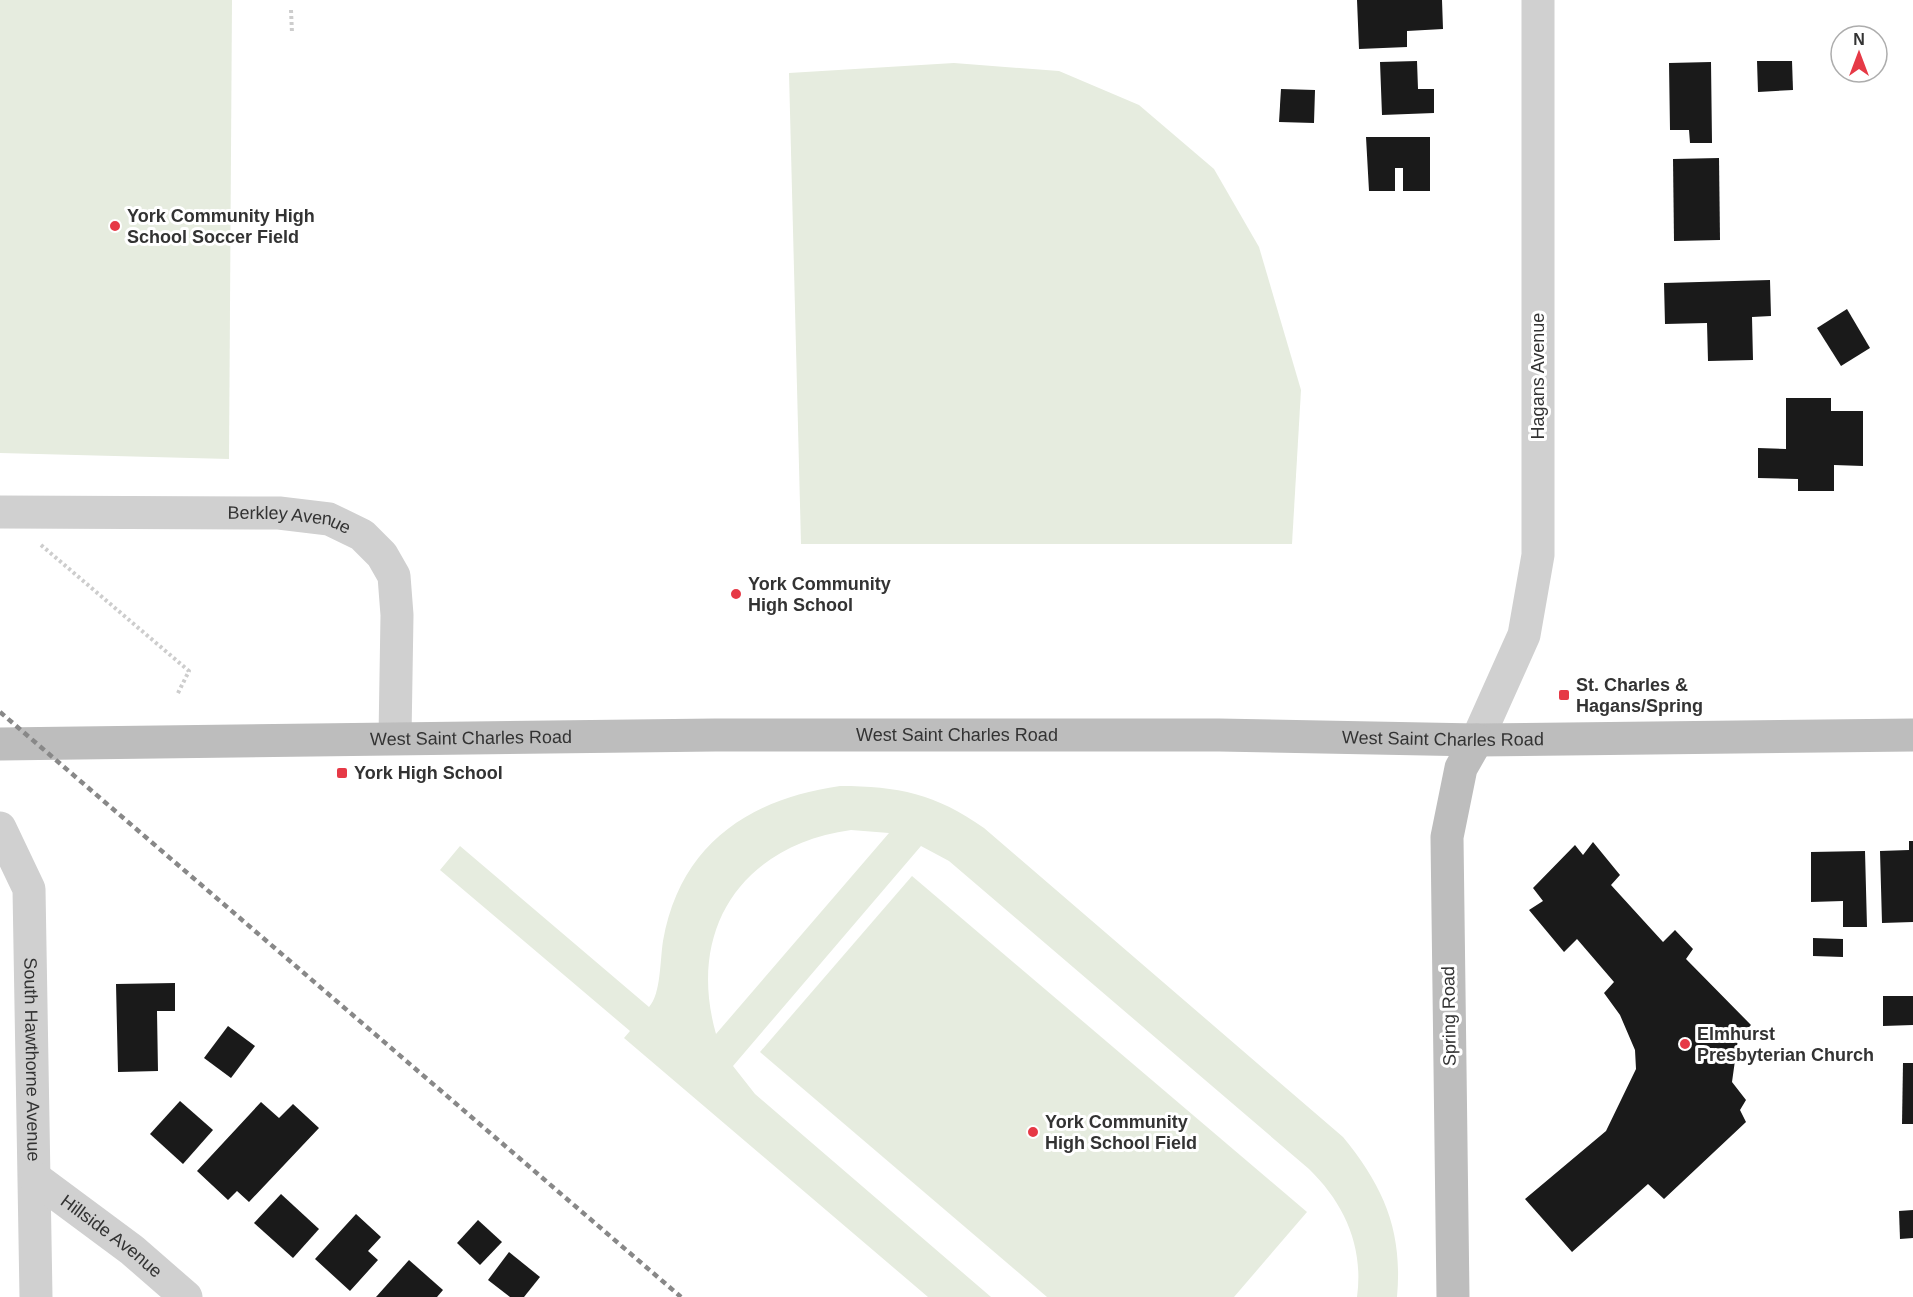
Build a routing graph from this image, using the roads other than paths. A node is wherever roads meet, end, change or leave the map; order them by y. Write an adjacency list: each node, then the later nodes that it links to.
1 (1538, 0): 5 (street, Hagans Avenue)
2 (0, 512): 4 (street, Berkley Avenue)
3 (1913, 735): 5 (main road, West Saint Charles Road)
4 (395, 738): 5 (main road, West Saint Charles Road); 6 (main road, West Saint Charles Road)
5 (1478, 740): 11 (main road, Spring Road)
6 (0, 744)
7 (0, 828): 8 (street, South Hawthorne Avenue)
8 (35, 1178): 9 (street, South Hawthorne Avenue); 10 (street, Hillside Avenue)
9 (36, 1297)
10 (186, 1297)
11 (1453, 1297)

